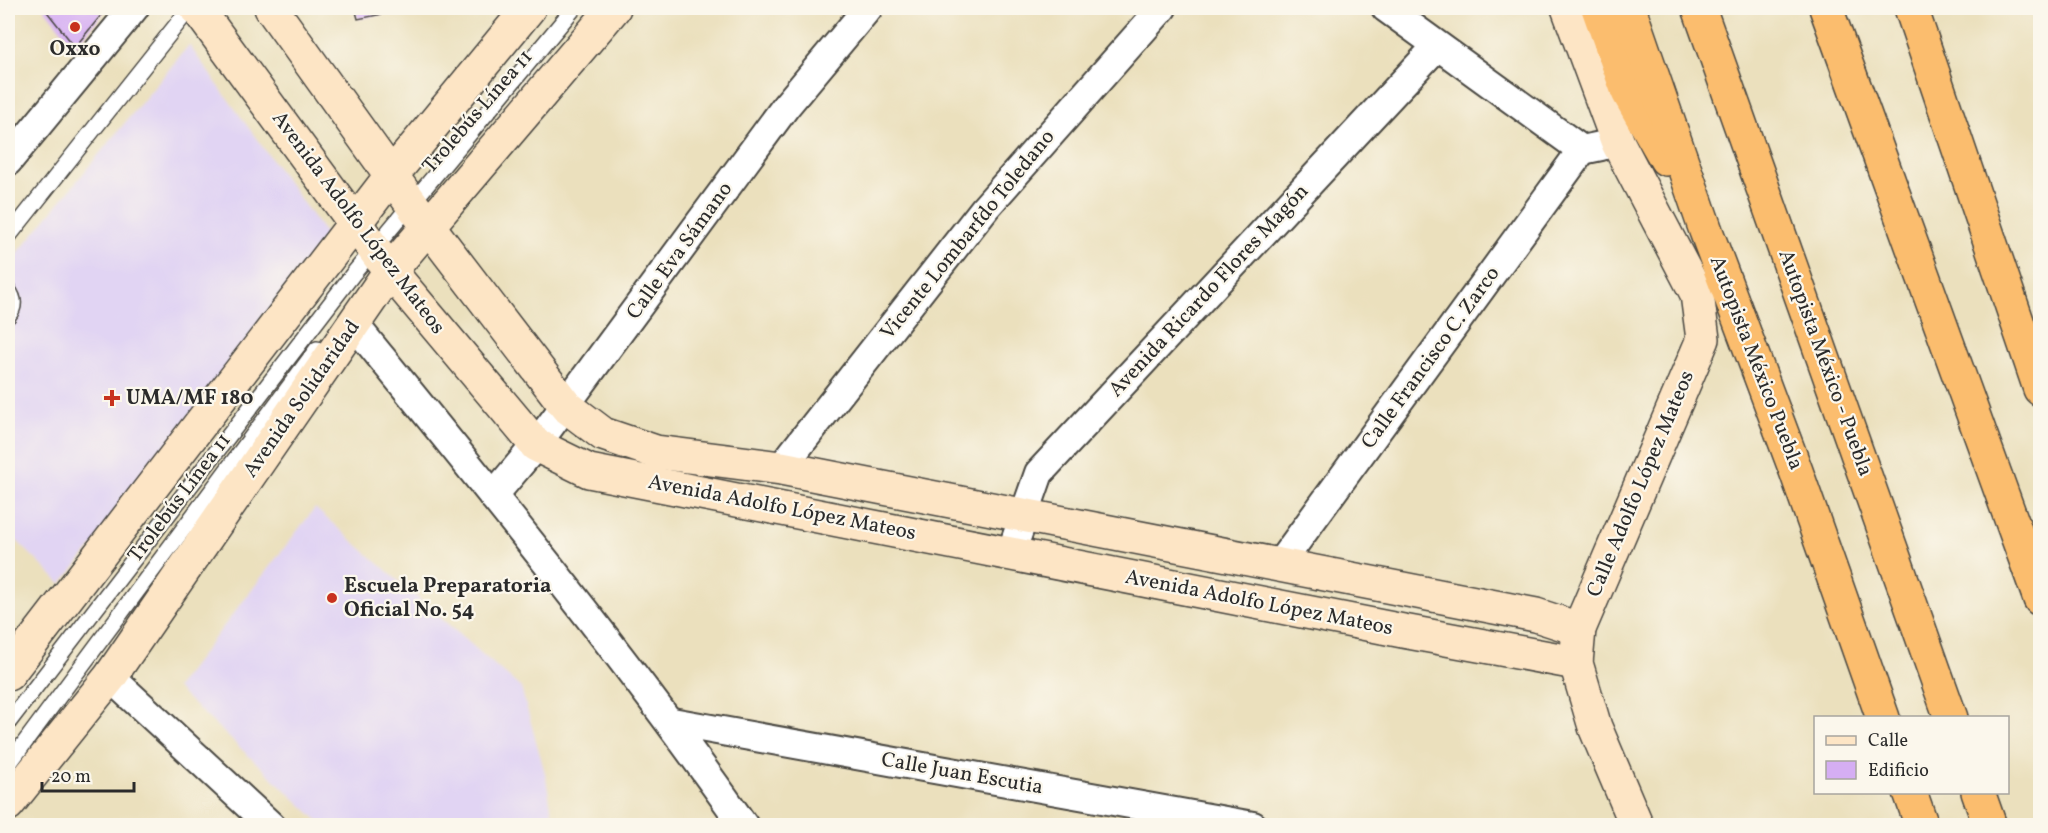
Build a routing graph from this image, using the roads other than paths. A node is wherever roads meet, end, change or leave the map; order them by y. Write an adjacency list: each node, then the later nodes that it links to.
1 (134, 8): 20 (street)
2 (190, 8): 25 (lane)
3 (197, 8): 26 (main road, Avenida Adolfo López Mateos)
4 (271, 8): 22 (main road, Avenida Adolfo López Mateos)
5 (529, 8): 22 (main road, Avenida Solidaridad)
6 (574, 8): 23 (lane, Trolebús Línea 11)
7 (596, 8): 23 (lane, Trolebús Línea 11)
8 (614, 8): 23 (main road, Avenida Solidaridad)
9 (868, 8): 31 (street, Calle Eva Sámano)
10 (1162, 8): 33 (street, Vicente Lombarfdo Toledano)
11 (1386, 8): 18 (street)
12 (1568, 8): 19 (main road)
13 (1598, 8): 24 (highway)
14 (1629, 8): 24 (highway, Autopista México Puebla)
15 (1700, 8): 44 (highway, Autopista México - Puebla)
16 (1826, 8): 38 (highway)
17 (1911, 8): 30 (highway)
18 (1437, 45): 21 (street); 35 (street, Avenida Ricardo Flores Magón)
19 (1618, 143): 21 (street); 39 (main road, Calle Adolfo López Mateos)
20 (12, 144)
21 (1582, 150): 37 (street, Calle Francisco C. Zarco)
22 (392, 176): 23 (main road, Avenida Adolfo López Mateos); 26 (main road, Avenida Solidaridad)
23 (420, 215): 26 (main road, Avenida Solidaridad); 31 (main road, Avenida Adolfo López Mateos)
24 (1706, 231): 43 (highway, Autopista México Puebla)
25 (8, 237)
26 (375, 251): 29 (main road, Avenida Solidaridad); 32 (main road, Avenida Adolfo López Mateos); 41 (main road, Avenida Solidaridad); 46 (lane, Trolebús Línea 11); 47 (lane, Trolebús Línea 11)
27 (8, 290): 28 (lane)
28 (8, 316)
29 (354, 324): 34 (street); 42 (main road, Avenida Solidaridad)
30 (2040, 389)
31 (566, 406): 32 (street, Calle Eva Sámano); 33 (main road, Avenida Adolfo López Mateos)
32 (536, 445): 34 (street, Calle Eva Sámano); 36 (main road, Avenida Adolfo López Mateos)
33 (781, 468): 35 (main road, Avenida Adolfo López Mateos)
34 (493, 496): 45 (street)
35 (1022, 515): 36 (street, Avenida Ricardo Flores Magón); 37 (main road, Avenida Adolfo López Mateos)
36 (1011, 553): 40 (main road, Avenida Adolfo López Mateos)
37 (1279, 565): 39 (main road, Avenida Adolfo López Mateos)
38 (2040, 599)
39 (1579, 629): 40 (main road)
40 (1576, 663): 54 (main road)
41 (8, 674)
42 (110, 676): 50 (main road, Avenida Solidaridad); 51 (street)
43 (1883, 716)
44 (1951, 716)
45 (672, 722): 52 (street); 53 (street, Calle Juan Escutia)
46 (8, 723)
47 (8, 765)
48 (1911, 794): 55 (highway)
49 (1979, 794): 56 (highway)
50 (8, 804)
51 (271, 825)
52 (744, 825)
53 (1253, 825)
54 (1637, 825)
55 (1922, 825)
56 (1989, 825)

